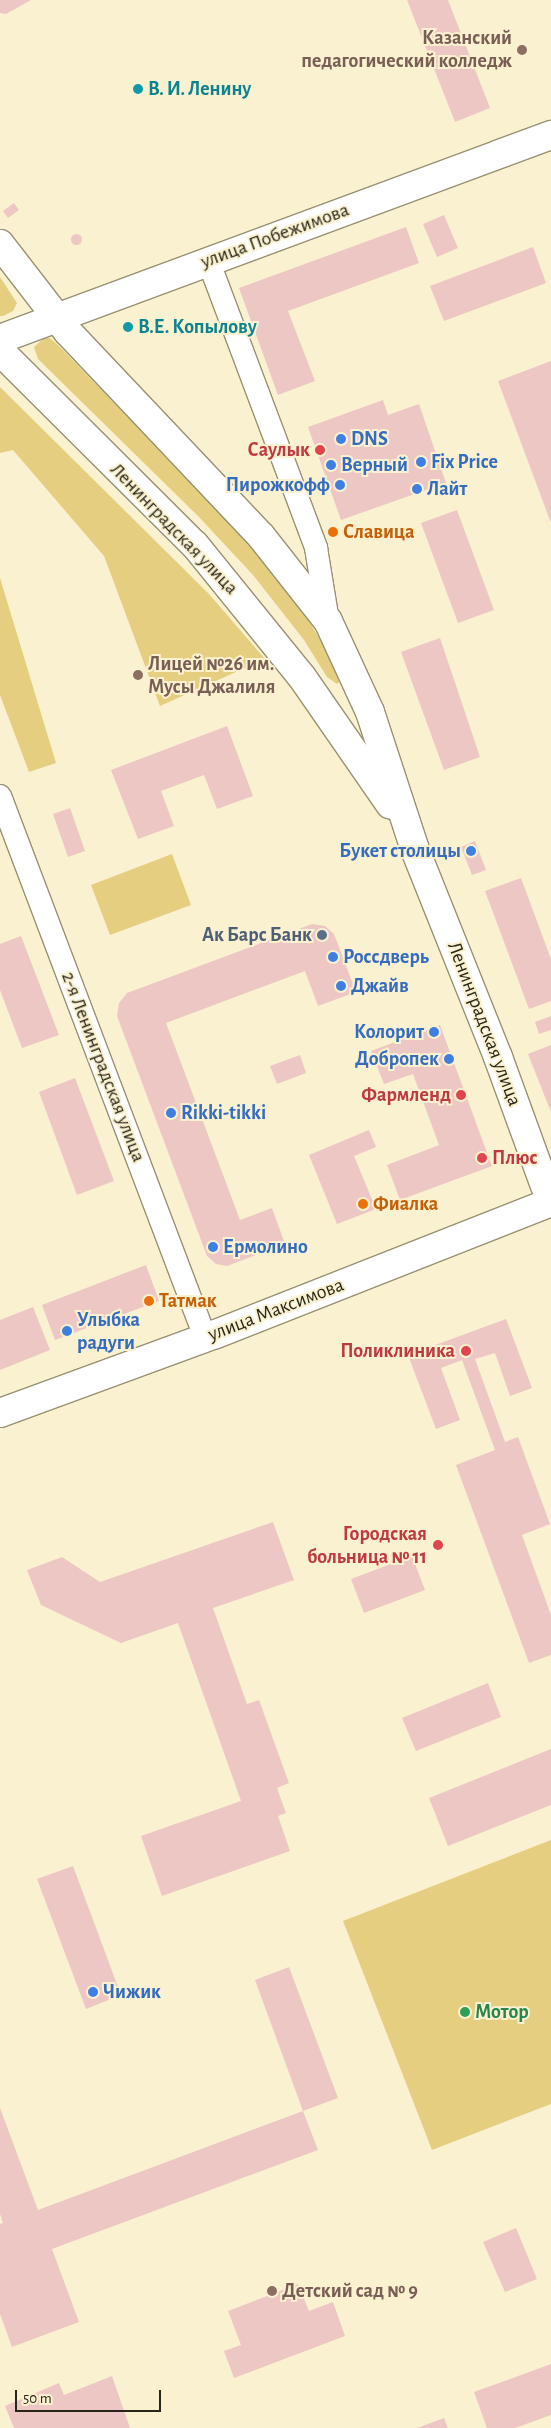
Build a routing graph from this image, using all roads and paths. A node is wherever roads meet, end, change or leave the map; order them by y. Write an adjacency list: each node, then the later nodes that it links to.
1 (551, 136): 3 (main road, улица Побежимова)
2 (0, 244): 4 (main road, Ленинградская улица)
3 (208, 260): 4 (main road, улица Побежимова); 7 (street, Ленинградская улица)
4 (56, 318): 5 (main road, улица Побежимова); 7 (main road, Ленинградская улица)
5 (0, 339)
6 (0, 351): 9 (main road, Ленинградская улица)
7 (328, 621): 9 (main road, Ленинградская улица)
8 (0, 796): 11 (street, 2-я Ленинградская улица)
9 (414, 847): 10 (main road, Ленинградская улица)
10 (551, 1202): 11 (main road, улица Максимова)
11 (205, 1338): 12 (main road, улица Максимова)
12 (0, 1413)

